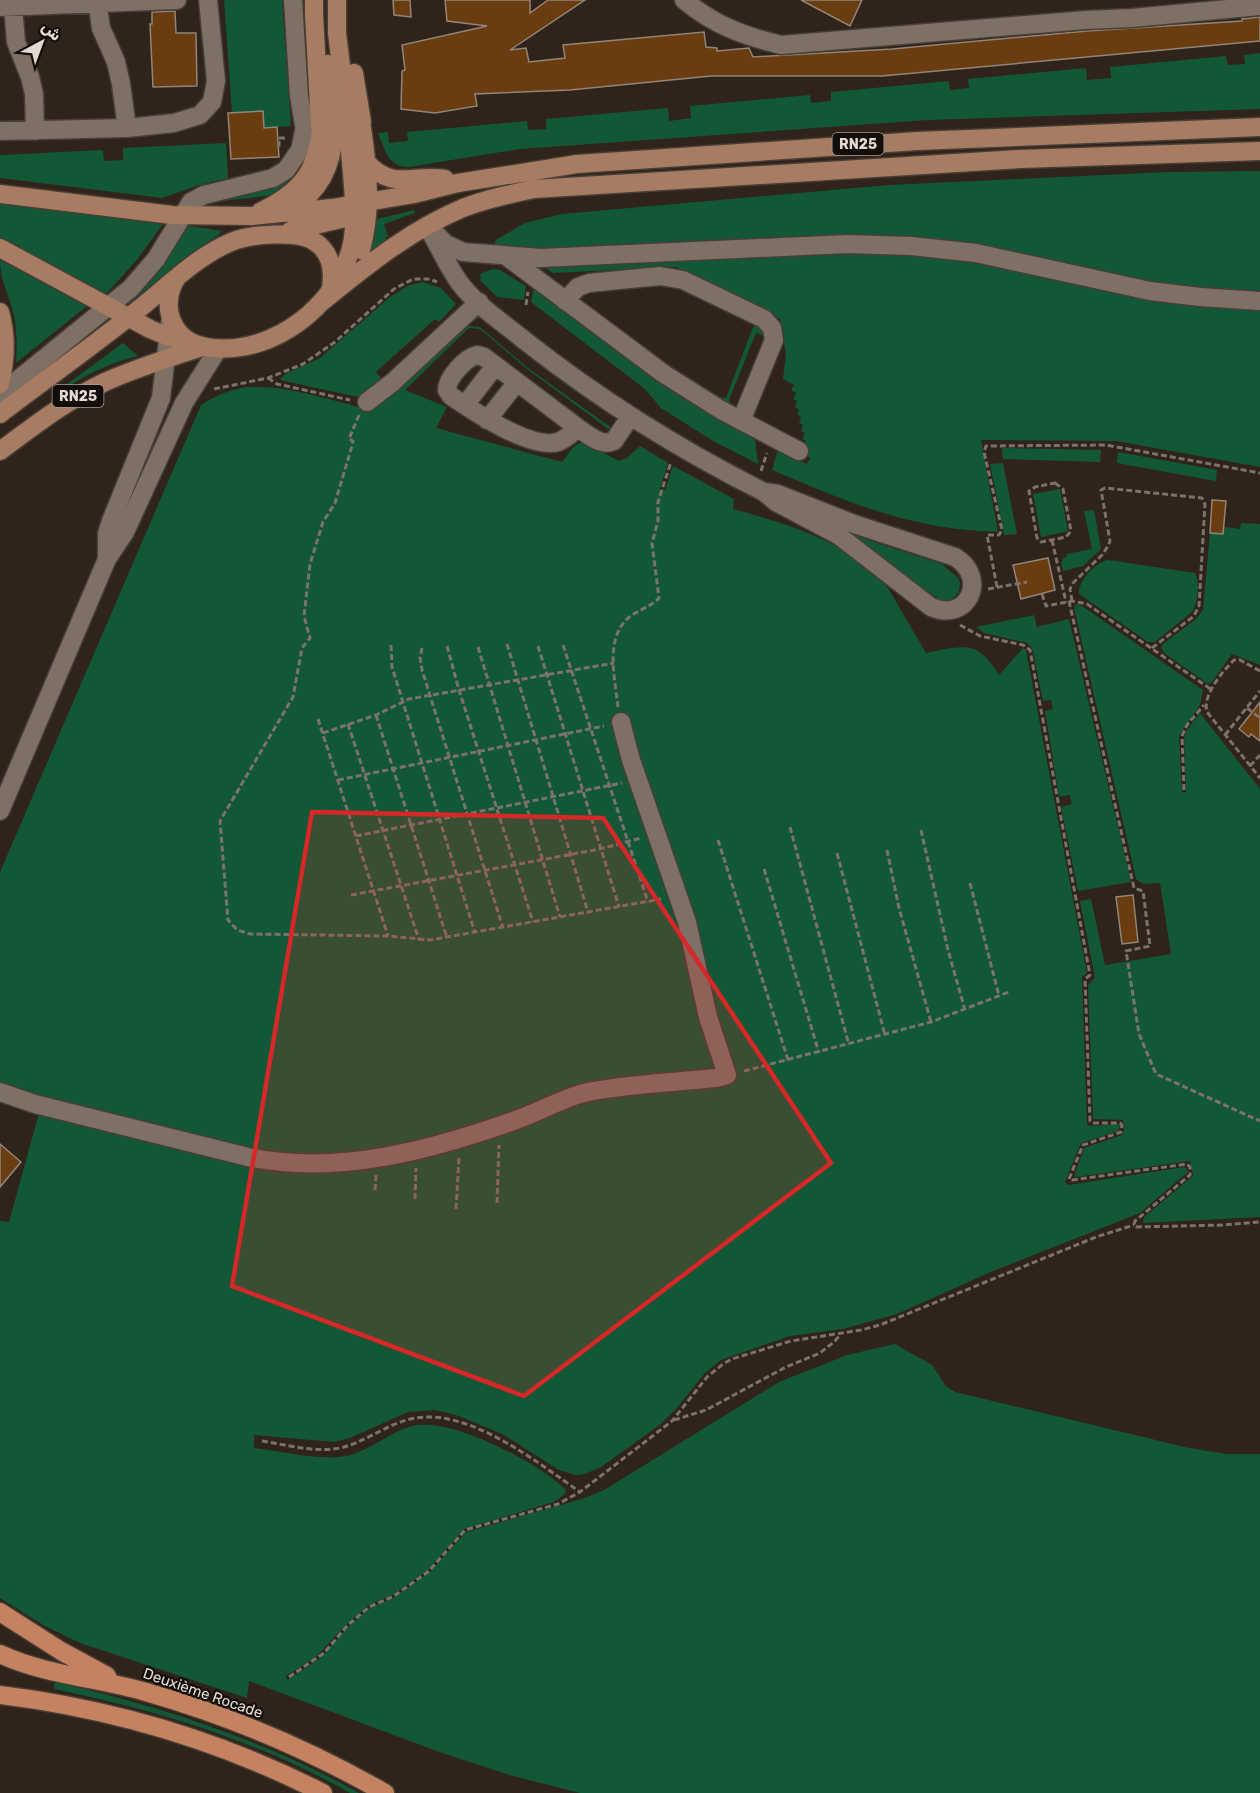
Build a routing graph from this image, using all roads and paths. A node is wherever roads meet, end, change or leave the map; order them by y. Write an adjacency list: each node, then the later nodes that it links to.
1 (177, 0): 7 (street)
2 (208, 0): 14 (street)
3 (293, 0): 12 (street)
4 (315, 0): 12 (main road)
5 (320, 0): 12 (main road)
6 (684, 0): 9 (street)
7 (97, 2): 8 (street); 14 (street)
8 (42, 3): 10 (street)
9 (1260, 6)
10 (6, 7): 15 (street)
11 (338, 7): 12 (main road)
12 (334, 126): 18 (main road); 21 (main road); 22 (main road); 23 (street); 24 (main road)
13 (1260, 127): 19 (main road, RN25)
14 (127, 128): 15 (street)
15 (35, 130): 16 (street)
16 (0, 131)
17 (1260, 151): 25 (main road, RN25)
18 (366, 162): 19 (main road); 21 (main road)
19 (458, 183): 21 (main road, RN25)
20 (0, 194): 23 (main road)
21 (360, 209): 22 (main road); 26 (main road, RN25); 31 (main road, RN25)
22 (289, 213): 24 (main road); 27 (main road)
23 (183, 216): 24 (main road); 35 (street)
24 (252, 216)
25 (427, 226): 29 (street); 31 (main road, RN25); 34 (street)
26 (271, 235): 27 (main road, RN25); 31 (main road, RN25)
27 (235, 240): 30 (main road, RN25)
28 (0, 248): 35 (main road)
29 (506, 256): 32 (street); 33 (street)
30 (177, 278): 37 (main road); 38 (main road, RN25)
31 (338, 286): 40 (main road, RN25)
32 (565, 301): 52 (street); 52 (street)
33 (1260, 301)
34 (479, 302): 47 (street); 50 (street)
35 (109, 307): 38 (main road); 46 (street)
36 (0, 312): 45 (main road)
37 (170, 316): 39 (street); 40 (main road)
38 (128, 318): 39 (main road); 49 (main road, RN25)
39 (169, 337): 40 (main road); 41 (street)
40 (203, 346): 41 (main road, RN25); 60 (street)
41 (166, 359): 54 (main road, RN25); 60 (street)
42 (495, 366): 44 (street); 48 (street); 48 (street)
43 (268, 378): 47 (path)
44 (517, 382): 51 (street); 53 (street)
45 (0, 384)
46 (0, 403)
47 (366, 403): 148 (path)
48 (465, 405): 51 (street)
49 (0, 414)
50 (630, 417): 53 (street); 58 (street)
51 (487, 420): 53 (street)
52 (741, 421): 55 (street)
53 (578, 428)
54 (0, 451)
55 (799, 451)
56 (672, 460): 75 (path)
57 (1260, 473): 62 (path)
58 (764, 492): 63 (street); 66 (street)
59 (1052, 540): 59 (path); 65 (path)
60 (107, 559): 115 (street)
61 (1027, 582): 62 (path)
62 (997, 587): 63 (path)
63 (971, 592): 66 (street)
64 (1041, 594): 65 (path)
65 (1069, 601): 74 (path); 74 (path); 161 (path)
66 (947, 611): 169 (path)
67 (507, 644): 79 (path)
68 (391, 645): 85 (path)
69 (563, 645): 76 (path)
70 (447, 646): 81 (path)
71 (538, 646): 78 (path)
72 (478, 647): 80 (path)
73 (422, 648): 84 (path)
74 (1152, 648): 82 (path)
75 (614, 663): 76 (path); 91 (path)
76 (571, 670): 78 (path); 93 (path)
77 (1260, 671): 82 (path)
78 (547, 674): 79 (path); 95 (path)
79 (519, 679): 80 (path); 97 (path)
80 (489, 685): 81 (path); 98 (path)
81 (459, 690): 84 (path); 99 (path)
82 (1212, 690): 86 (path)
83 (1260, 692): 87 (path)
84 (430, 695): 85 (path); 101 (path)
85 (402, 701): 88 (path); 102 (path)
86 (1205, 704): 96 (path); 111 (path)
87 (1247, 708): 89 (path); 96 (path)
88 (376, 714): 92 (path); 104 (path)
89 (1260, 718)
90 (318, 719): 94 (path)
91 (621, 722): 93 (path); 108 (street)
92 (348, 724): 94 (path); 105 (path)
93 (590, 729): 95 (path); 109 (path)
94 (323, 733): 107 (path)
95 (566, 734): 97 (path); 110 (path)
96 (1225, 735): 103 (path)
97 (537, 740): 98 (path); 112 (path)
98 (508, 746): 99 (path); 113 (path)
99 (479, 752): 101 (path); 114 (path)
100 (1260, 755): 103 (path)
101 (450, 757): 102 (path); 116 (path)
102 (422, 763): 104 (path); 117 (path)
103 (1250, 766): 106 (path)
104 (394, 768): 105 (path); 118 (path)
105 (365, 774): 107 (path); 121 (path)
106 (1260, 778)
107 (338, 780): 123 (path)
108 (638, 780): 109 (path); 122 (street)
109 (609, 786): 110 (path); 125 (path)
110 (583, 790): 112 (path); 126 (path)
111 (1184, 790)
112 (554, 796): 113 (path); 129 (path)
113 (526, 802): 114 (path); 130 (path)
114 (496, 808): 116 (path); 131 (path)
115 (0, 811)
116 (467, 814): 117 (path); 133 (path)
117 (440, 819): 118 (path); 134 (path)
118 (412, 825): 121 (path); 135 (path)
119 (790, 827): 156 (path)
120 (921, 830): 153 (path)
121 (383, 831): 123 (path); 137 (path)
122 (657, 833): 125 (path); 140 (street)
123 (356, 836): 138 (path)
124 (718, 840): 158 (path)
125 (627, 843): 126 (path); 141 (path)
126 (600, 849): 129 (path); 142 (path)
127 (888, 850): 154 (path)
128 (837, 853): 155 (path)
129 (571, 854): 130 (path); 143 (path)
130 (544, 859): 131 (path); 144 (path)
131 (515, 864): 133 (path); 145 (path)
132 (764, 869): 157 (path)
133 (485, 870): 134 (path); 146 (path)
134 (458, 875): 135 (path); 147 (path)
135 (428, 880): 137 (path); 149 (path)
136 (970, 883): 152 (path)
137 (401, 885): 138 (path); 150 (path)
138 (374, 890): 139 (path); 148 (path)
139 (351, 895)
140 (677, 896): 141 (path); 159 (street)
141 (648, 902): 142 (path)
142 (619, 907): 143 (path)
143 (588, 912): 144 (path)
144 (560, 917): 145 (path)
145 (532, 922): 146 (path)
146 (503, 928): 147 (path)
147 (475, 933): 149 (path)
148 (388, 936): 150 (path)
149 (447, 938): 150 (path)
150 (419, 940)
151 (1009, 992): 152 (path)
152 (999, 996): 153 (path)
153 (965, 1010): 154 (path)
154 (931, 1022): 155 (path)
155 (885, 1035): 156 (path)
156 (849, 1045): 157 (path)
157 (819, 1053): 158 (path)
158 (788, 1060): 159 (path)
159 (728, 1075): 162 (street)
160 (0, 1092): 164 (street)
161 (1260, 1121)
162 (499, 1125): 163 (street); 166 (path)
163 (460, 1137): 164 (street); 167 (path)
164 (417, 1149): 165 (path)
165 (415, 1199)
166 (497, 1203)
167 (456, 1209)
168 (1260, 1222): 169 (path)
169 (1134, 1225): 170 (path)
170 (841, 1333): 171 (path); 171 (path)
171 (672, 1420): 173 (path)
172 (261, 1441): 173 (path)
173 (580, 1492): 176 (path)
174 (0, 1612): 177 (highway)
175 (0, 1654): 177 (highway, Deuxième Rocade)
176 (289, 1677)
177 (130, 1687): 180 (highway, Deuxième Rocade)
178 (0, 1695): 179 (highway)
179 (323, 1793)
180 (386, 1793)

